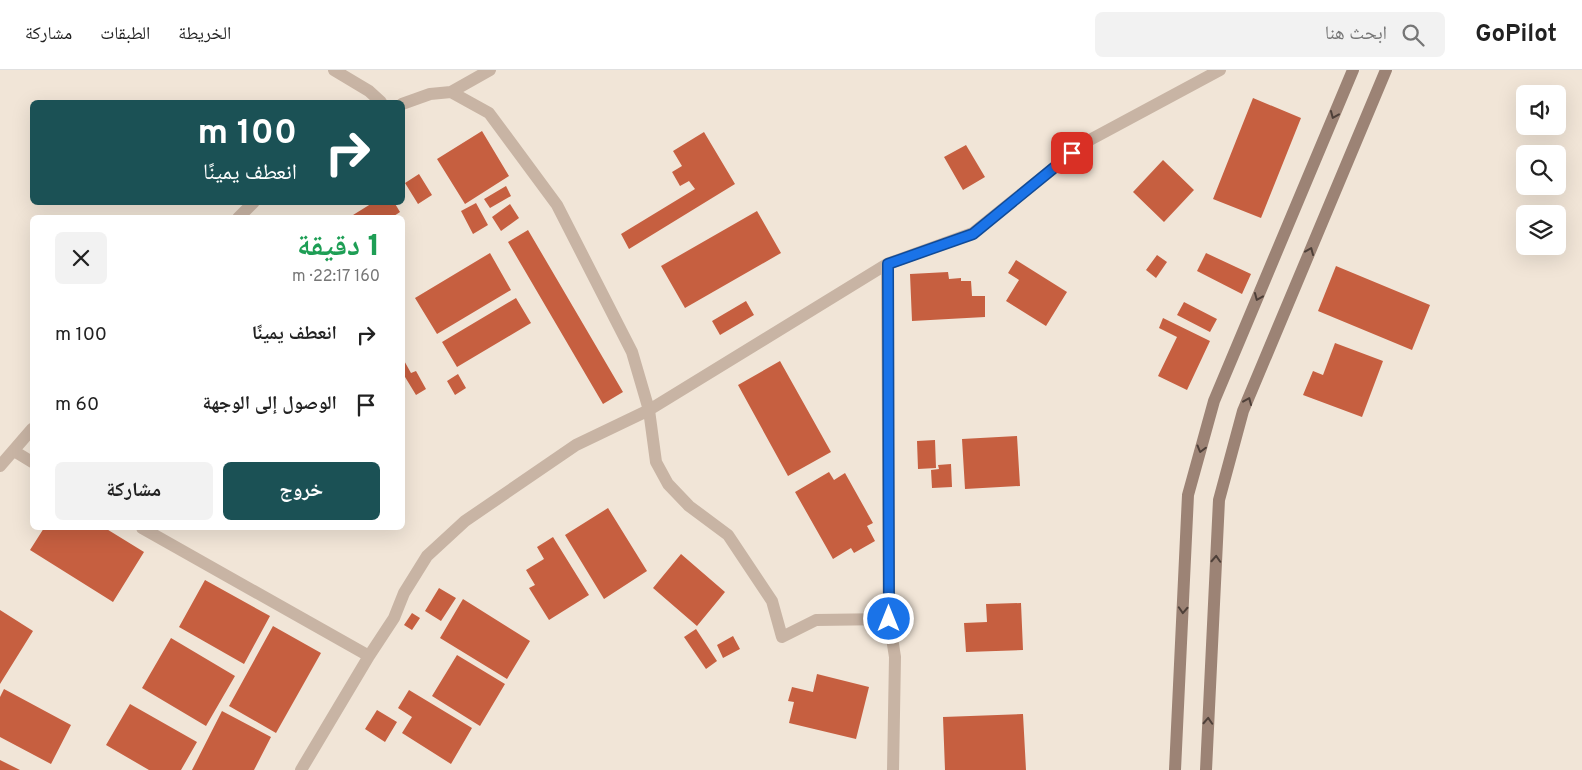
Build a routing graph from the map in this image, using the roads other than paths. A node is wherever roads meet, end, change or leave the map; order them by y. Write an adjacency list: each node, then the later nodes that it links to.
1 (334, 70): 7 (street)
2 (490, 70): 6 (street)
3 (1220, 70): 11 (street)
4 (1353, 70): 22 (street, one-way to 22)
5 (1386, 70): 23 (street, one-way to 5)
6 (451, 92): 8 (street); 12 (street)
7 (379, 100)
8 (405, 103)
9 (251, 205): 10 (street)
10 (241, 215)
11 (888, 264): 12 (street); 18 (street)
12 (649, 410): 18 (street); 19 (street)
13 (30, 431): 14 (street)
14 (14, 451): 15 (street); 16 (street)
15 (30, 461)
16 (0, 466)
17 (146, 530): 19 (street)
18 (889, 619): 21 (street)
19 (368, 656): 20 (street)
20 (301, 770)
21 (893, 770)
22 (1175, 770)
23 (1206, 770)

